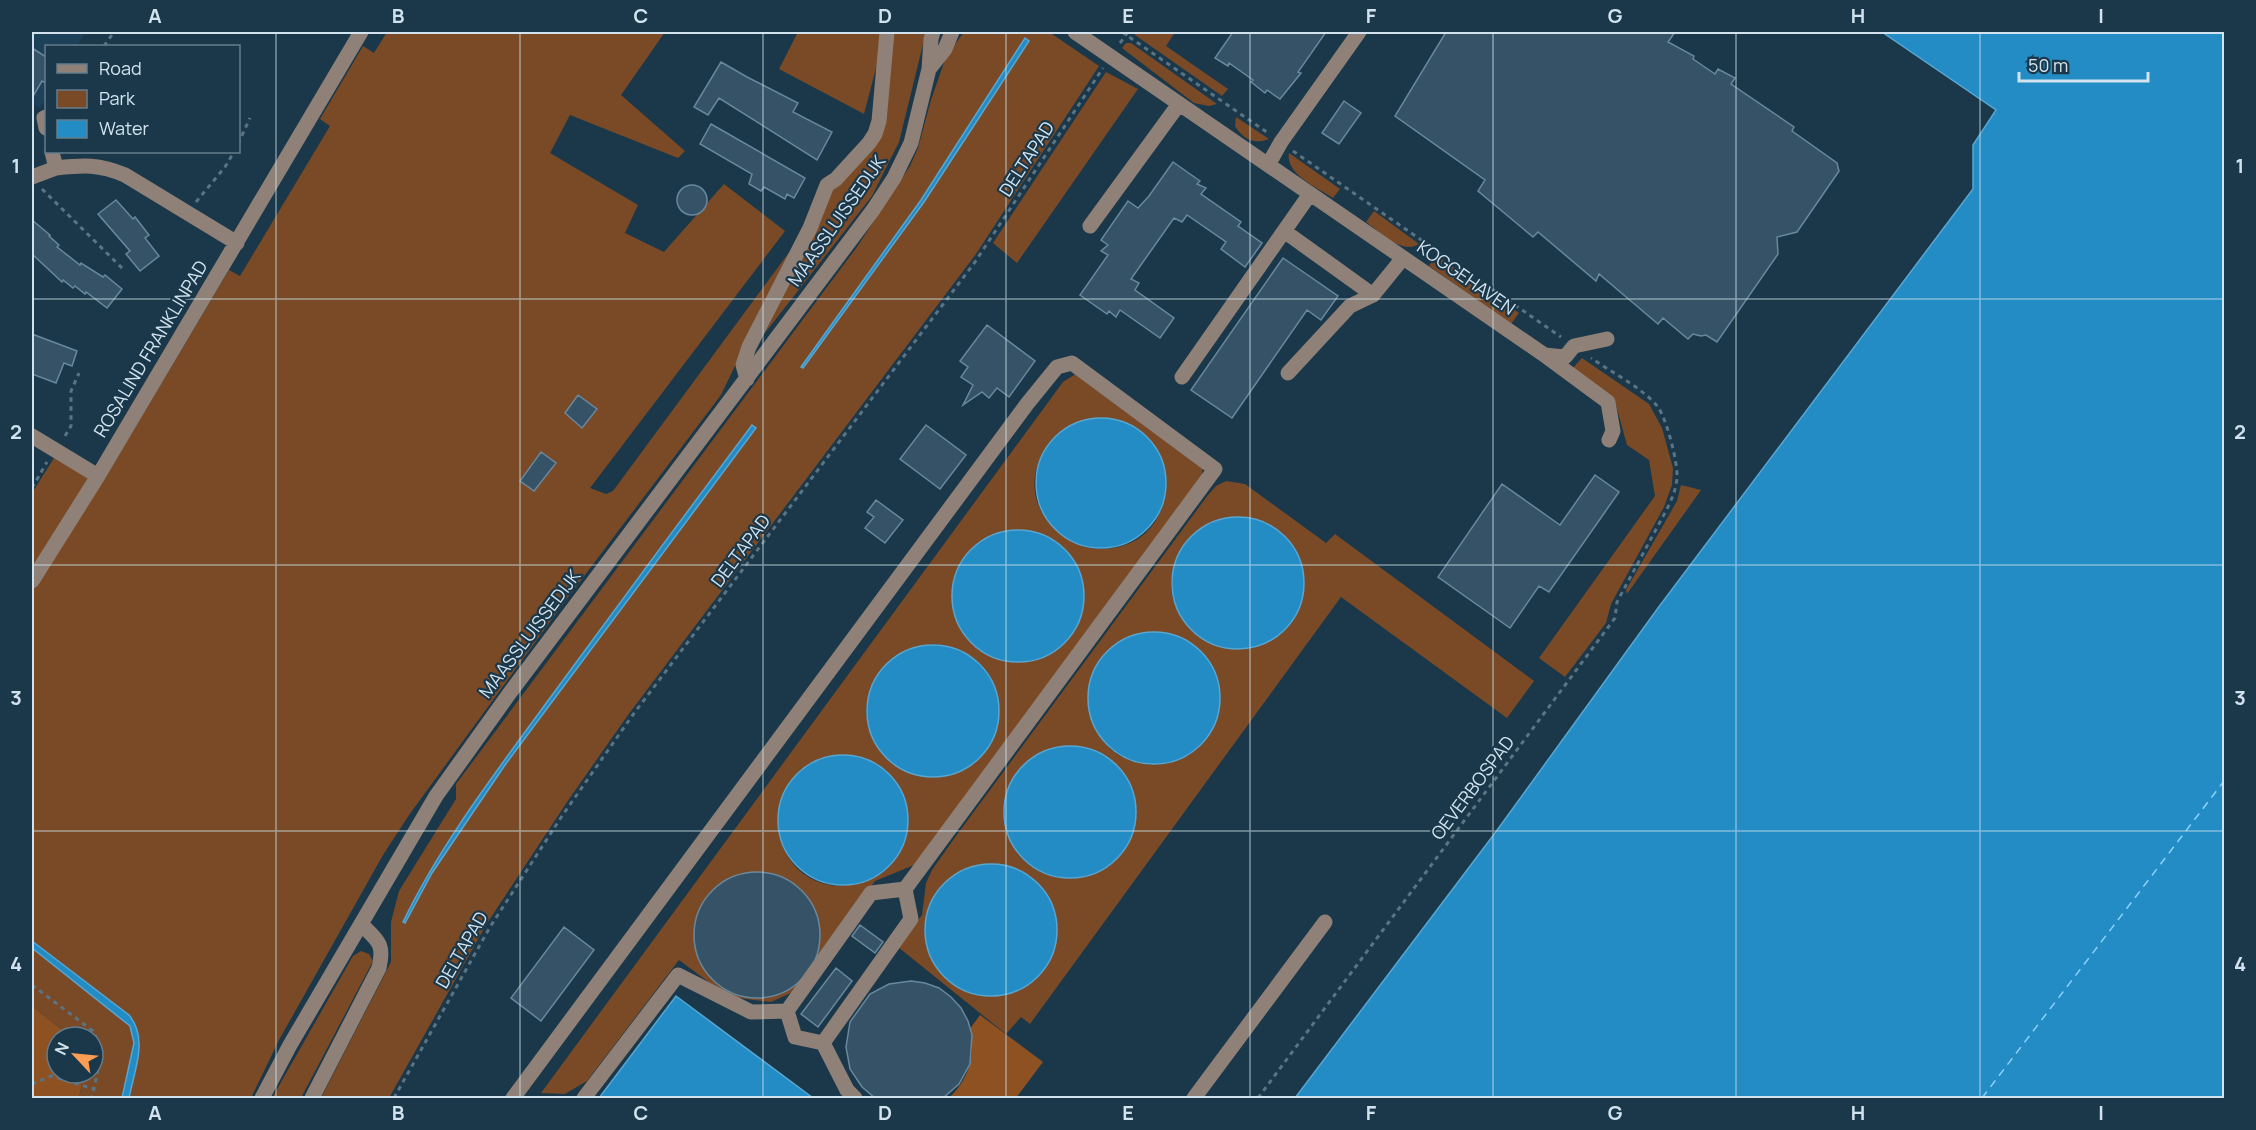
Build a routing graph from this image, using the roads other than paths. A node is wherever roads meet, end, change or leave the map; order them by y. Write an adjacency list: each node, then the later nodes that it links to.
1 (361, 32): 16 (street, ROSALIND FRANKLINPAD)
2 (887, 32): 23 (street, MAASSLUISSEDIJK)
3 (933, 32): 7 (street, MAASSLUISSEDIJK)
4 (952, 32): 7 (street, MAASSLUISSEDIJK)
5 (1075, 32): 8 (street, KOGGEHAVEN)
6 (1359, 32): 10 (street)
7 (929, 69): 23 (street, MAASSLUISSEDIJK)
8 (1179, 104): 10 (street, KOGGEHAVEN); 14 (street)
9 (52, 153): 11 (street)
10 (1268, 165): 13 (street, KOGGEHAVEN)
11 (56, 168): 12 (street); 16 (street)
12 (34, 176)
13 (1310, 194): 15 (street); 17 (street, KOGGEHAVEN)
14 (1090, 226)
15 (1284, 231): 18 (street); 22 (street)
16 (237, 243): 26 (street, ROSALIND FRANKLINPAD)
17 (1404, 258): 18 (street); 20 (street, KOGGEHAVEN)
18 (1373, 295): 21 (street)
19 (1607, 339): 20 (street)
20 (1543, 354): 25 (street, KOGGEHAVEN)
21 (1288, 372)
22 (1182, 377)
23 (747, 379): 30 (street, MAASSLUISSEDIJK)
24 (32, 436): 26 (street)
25 (1609, 440)
26 (98, 476): 27 (street, ROSALIND FRANKLINPAD)
27 (32, 581)
28 (905, 889): 31 (street); 32 (street); 33 (street)
29 (1325, 922): 38 (street)
30 (361, 924): 34 (street, MAASSLUISSEDIJK); 35 (street)
31 (787, 1011): 32 (street); 36 (street)
32 (823, 1043): 37 (street)
33 (520, 1096)
34 (262, 1098)
35 (312, 1098)
36 (584, 1098)
37 (855, 1098)
38 (1194, 1098)

